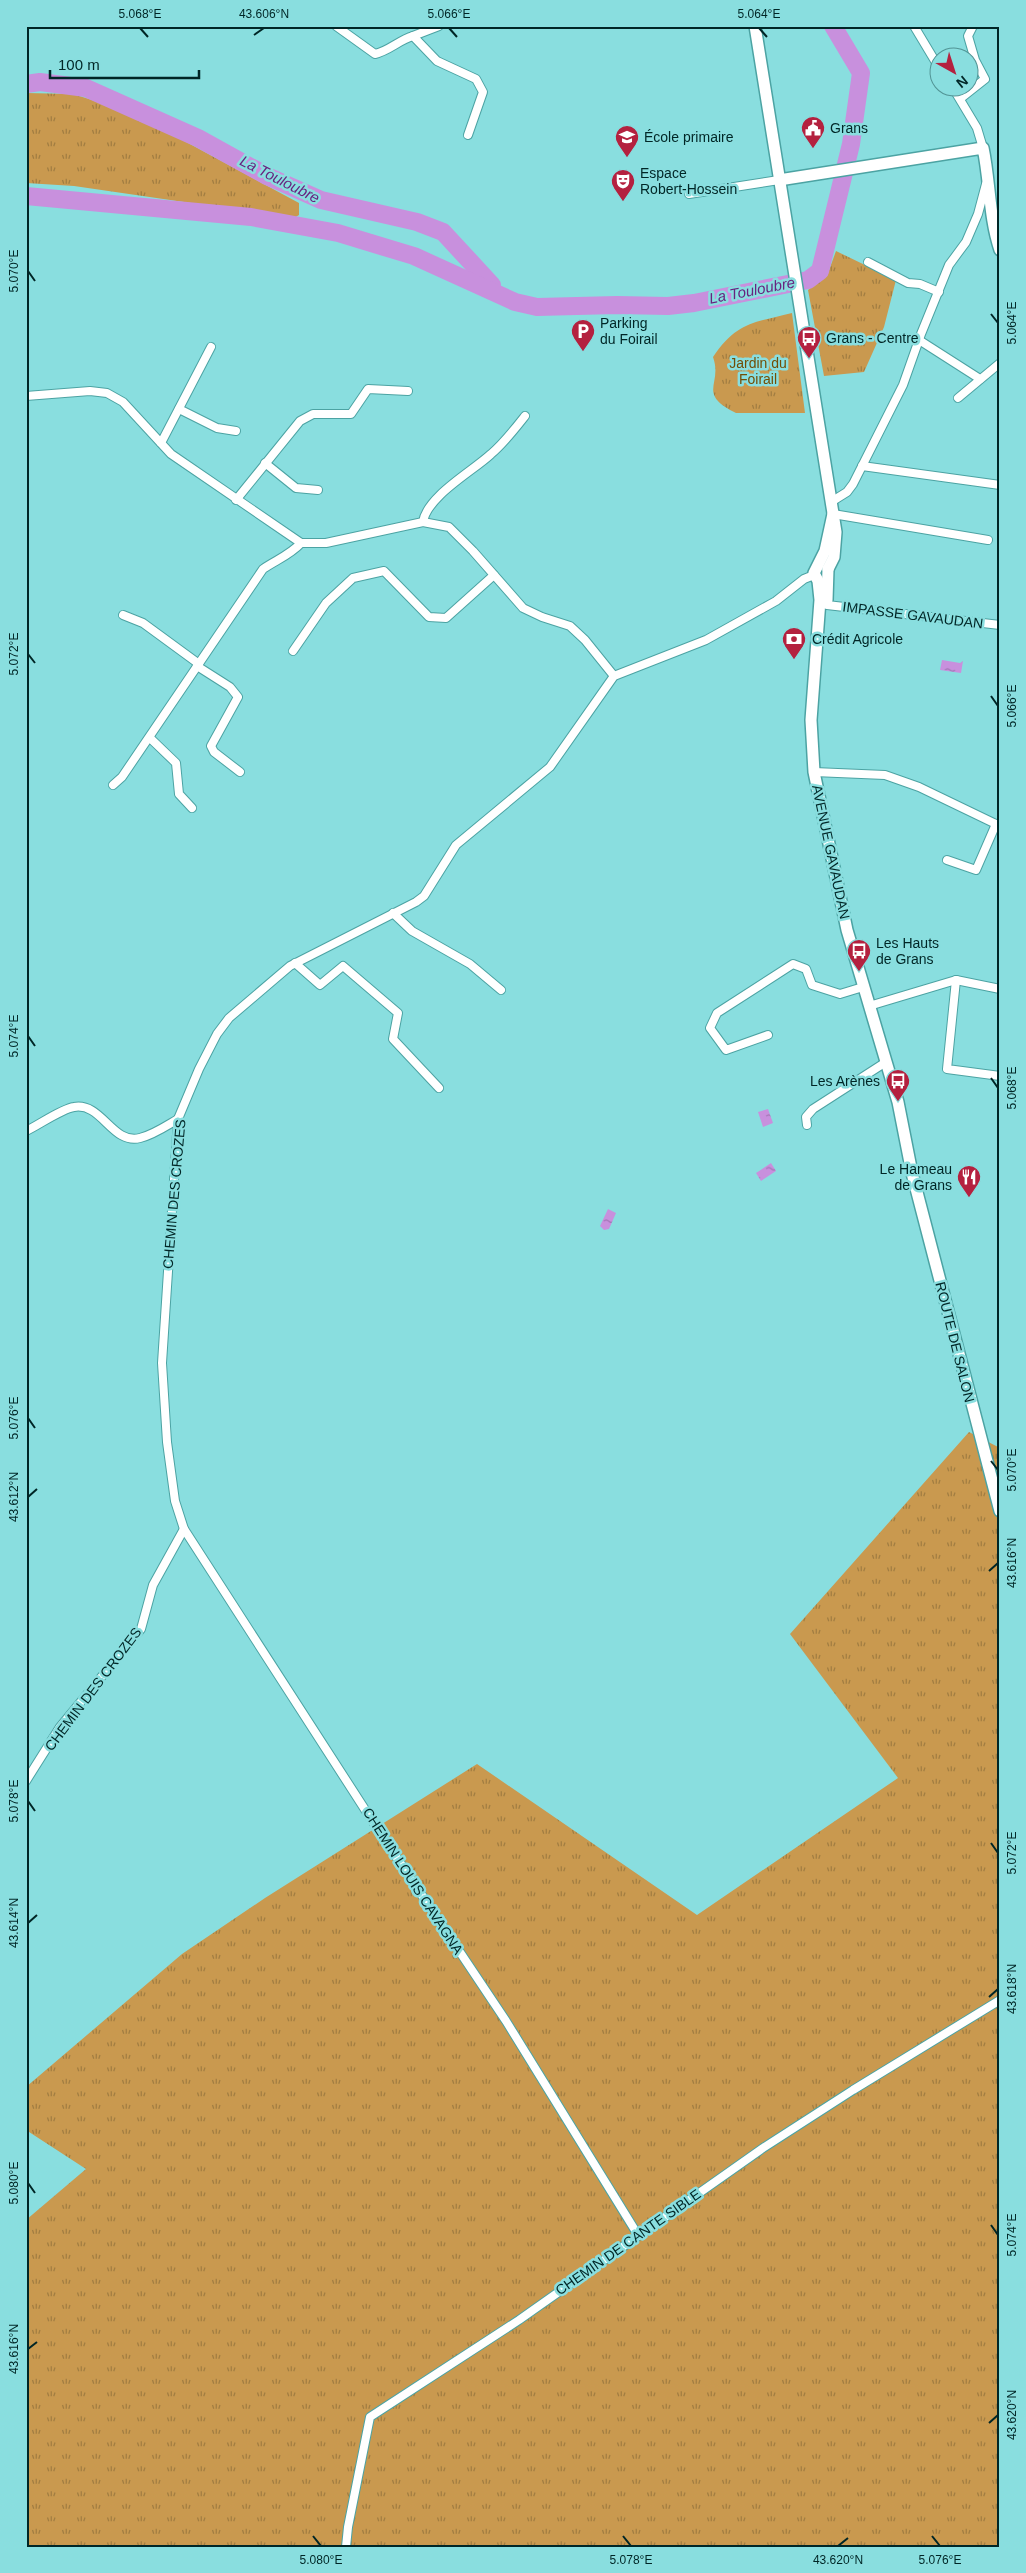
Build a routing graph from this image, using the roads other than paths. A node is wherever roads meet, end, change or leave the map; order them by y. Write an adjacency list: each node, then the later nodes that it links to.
1 (336, 26): 6 (street)
2 (439, 26): 6 (street)
3 (755, 26): 15 (street)
4 (914, 26): 8 (street)
5 (973, 26): 7 (street)
6 (413, 36): 12 (street)
7 (972, 48)
8 (928, 49)
9 (978, 66): 10 (street)
10 (978, 85)
11 (961, 98): 13 (street)
12 (468, 135)
13 (984, 148): 14 (street); 15 (street)
14 (989, 174): 17 (street); 19 (street)
15 (779, 180): 16 (street); 36 (street)
16 (689, 194)
17 (1000, 250)
18 (868, 262): 19 (street)
19 (939, 292): 20 (street)
20 (919, 340): 23 (street); 32 (street)
21 (211, 347): 27 (street)
22 (1000, 362): 23 (street)
23 (980, 379): 26 (street)
24 (408, 391): 31 (street)
25 (26, 396): 30 (street)
26 (958, 398)
27 (179, 409): 29 (street); 30 (street)
28 (525, 416): 37 (street)
29 (236, 432)
30 (161, 443): 35 (street)
31 (266, 463): 34 (street); 35 (street)
32 (862, 466): 33 (street); 36 (street)
33 (1000, 485)
34 (318, 490)
35 (236, 500): 39 (street)
36 (832, 508): 38 (street); 40 (street)
37 (423, 522): 39 (street); 41 (street)
38 (988, 540)
39 (301, 543): 47 (street)
40 (821, 574): 42 (street, AVENUE GAVAUDAN); 45 (street, AVENUE GAVAUDAN); 48 (street)
41 (494, 575): 46 (street); 48 (street)
42 (826, 605): 44 (street, IMPASSE GAVAUDAN); 45 (street, AVENUE GAVAUDAN)
43 (123, 615): 47 (street)
44 (1000, 625)
45 (816, 643): 51 (street, AVENUE GAVAUDAN)
46 (293, 652)
47 (198, 665): 49 (street); 50 (street)
48 (614, 676): 56 (street, CHEMIN DES CROZES)
49 (150, 738): 52 (street); 53 (street)
50 (240, 772)
51 (814, 772): 54 (street); 59 (street, AVENUE GAVAUDAN)
52 (113, 786)
53 (192, 808)
54 (998, 825): 55 (street)
55 (948, 860)
56 (393, 913): 57 (street, CHEMIN DES CROZES); 61 (street)
57 (296, 964): 66 (street); 67 (street, CHEMIN DES CROZES)
58 (956, 980): 60 (street); 62 (street); 65 (street)
59 (863, 988): 62 (street, AVENUE GAVAUDAN); 63 (street)
60 (1000, 989)
61 (501, 990)
62 (869, 1006): 64 (street, AVENUE GAVAUDAN)
63 (768, 1035)
64 (886, 1062): 68 (street); 70 (street, AVENUE GAVAUDAN)
65 (1000, 1076)
66 (439, 1088)
67 (178, 1119): 69 (street); 72 (street, CHEMIN DES CROZES)
68 (807, 1125)
69 (26, 1131)
70 (912, 1173): 71 (street, ROUTE DE SALON)
71 (1000, 1511)
72 (184, 1529): 73 (street, CHEMIN DES CROZES); 75 (street, CHEMIN LOUIS CAVAGNA)
73 (26, 1780)
74 (1000, 2000): 75 (street, CHEMIN DE CANTE SIBLE)
75 (638, 2234): 76 (street, CHEMIN DE CANTE SIBLE)
76 (346, 2547)

